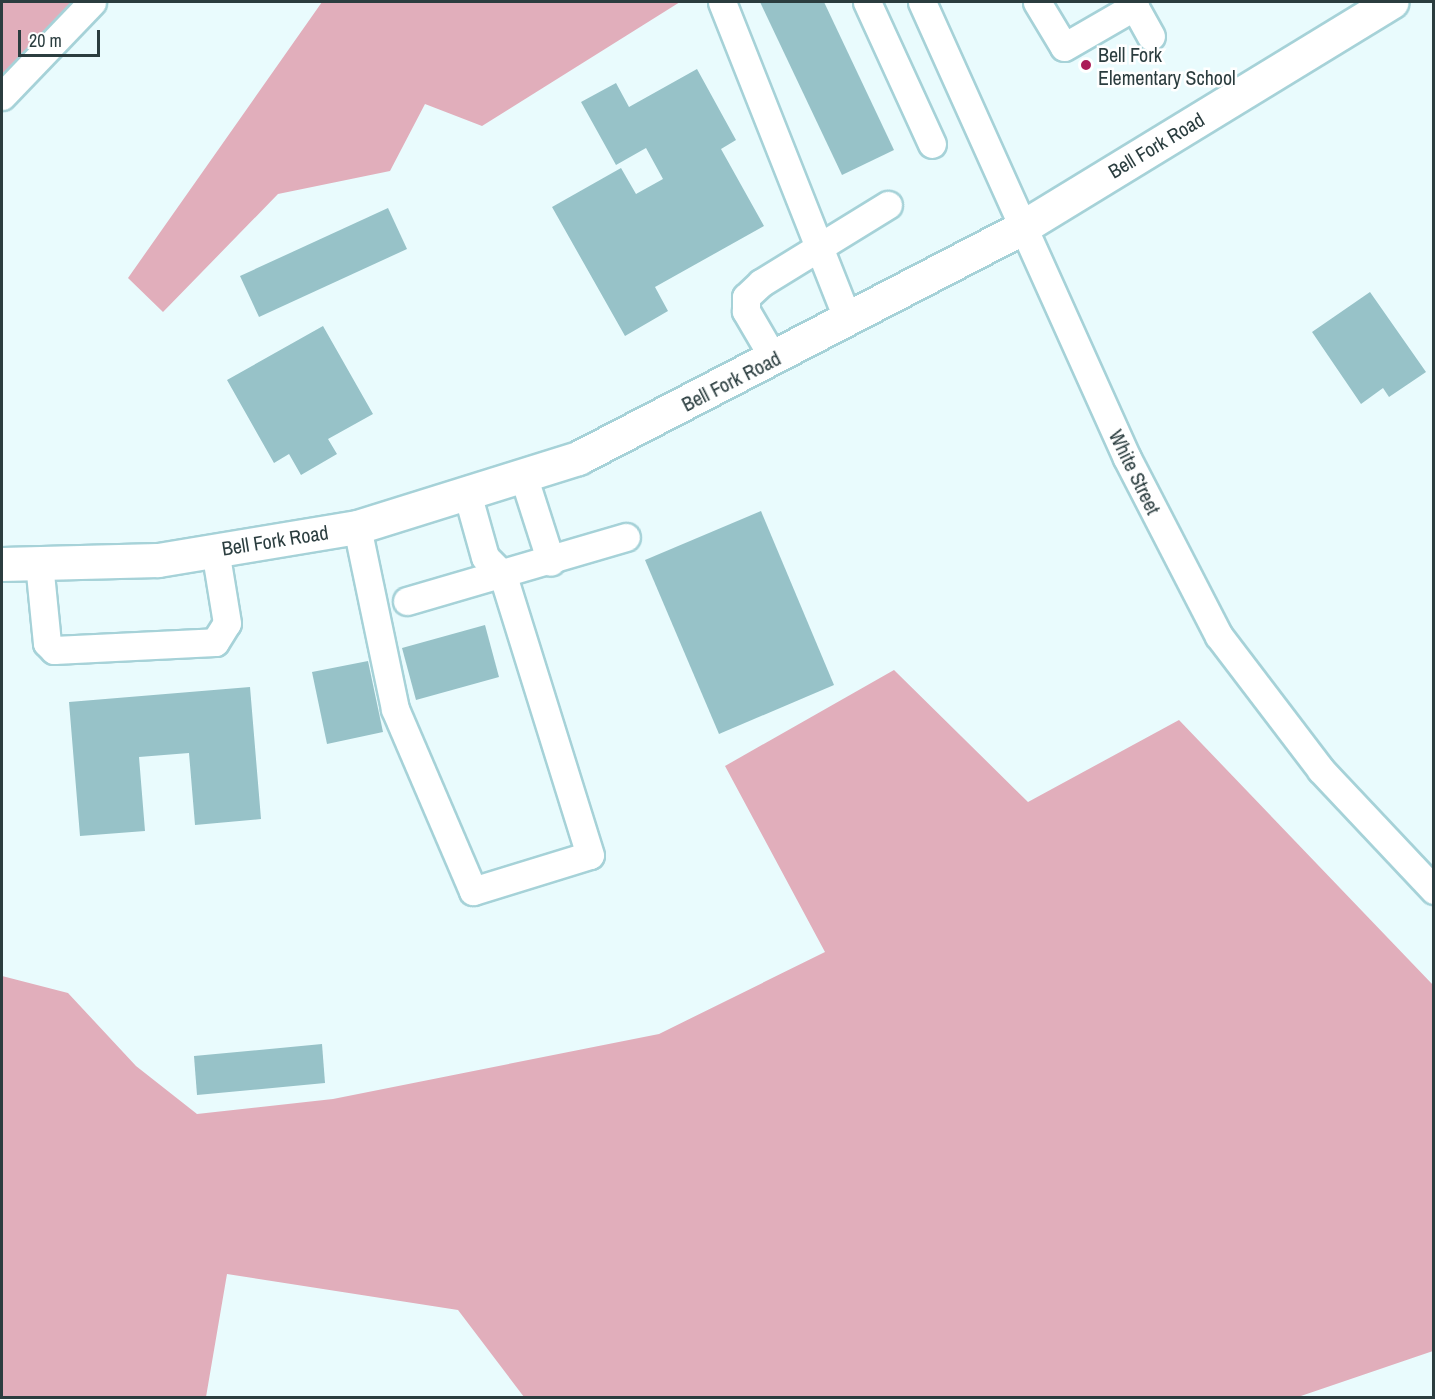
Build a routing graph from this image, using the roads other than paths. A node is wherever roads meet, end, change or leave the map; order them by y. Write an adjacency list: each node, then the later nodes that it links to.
1 (92, 2): 9 (street)
2 (722, 2): 13 (street)
3 (867, 2): 10 (street)
4 (922, 2): 12 (street, White Street)
5 (1037, 2): 7 (street)
6 (1391, 2): 12 (main road, Bell Fork Road)
7 (1133, 4): 8 (street)
8 (1152, 36)
9 (2, 96)
10 (932, 144)
11 (888, 205): 13 (street)
12 (1022, 228): 14 (main road, Bell Fork Road); 26 (street, White Street)
13 (818, 246): 14 (street); 15 (street)
14 (848, 320): 15 (main road, Bell Fork Road)
15 (774, 359): 16 (main road, Bell Fork Road)
16 (523, 475): 17 (main road, Bell Fork Road); 21 (street)
17 (468, 492): 18 (main road, Bell Fork Road); 24 (street)
18 (357, 527): 20 (main road, Bell Fork Road); 24 (street)
19 (626, 537): 21 (street)
20 (215, 550): 22 (main road, Bell Fork Road); 22 (street)
21 (551, 562): 24 (street)
22 (39, 563): 23 (main road, Bell Fork Road)
23 (2, 564)
24 (503, 575): 25 (street)
25 (407, 601)
26 (1434, 890)

